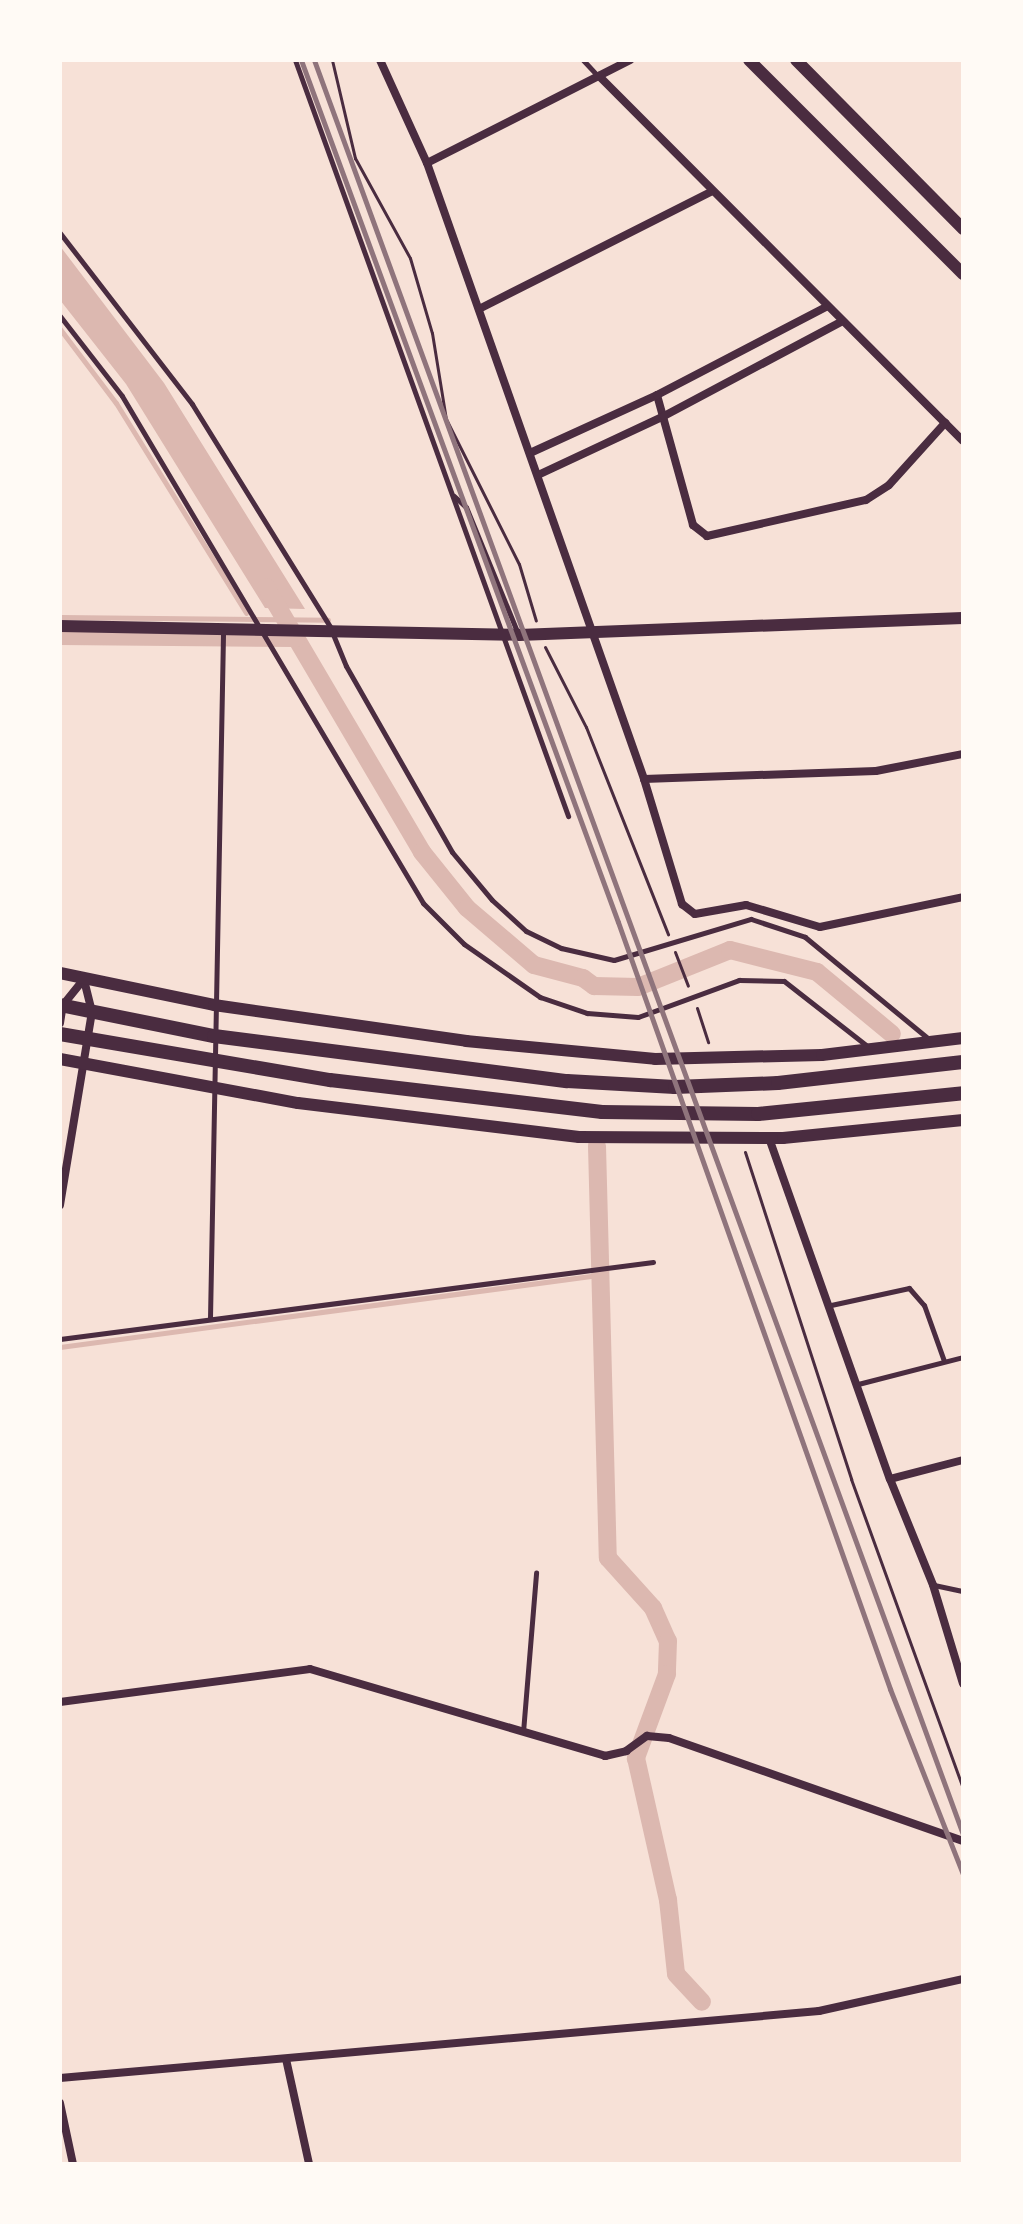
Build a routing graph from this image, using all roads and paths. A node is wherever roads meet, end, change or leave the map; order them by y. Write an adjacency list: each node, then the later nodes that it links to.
1 (295, 60): 24 (lane)
2 (332, 60): 32 (path)
3 (380, 60): 9 (street)
4 (583, 60): 8 (lane)
5 (630, 60): 8 (street)
6 (749, 60): 13 (street)
7 (796, 60): 11 (street)
8 (599, 76): 9 (street); 10 (street)
9 (427, 163): 15 (street)
10 (711, 192): 14 (street); 15 (street)
11 (963, 229)
12 (60, 233): 29 (lane)
13 (963, 274)
14 (826, 307): 17 (street); 18 (street)
15 (479, 309): 22 (street)
16 (60, 316): 28 (lane)
17 (841, 322): 19 (street); 20 (street)
18 (657, 395): 19 (street); 22 (street)
19 (664, 416): 20 (street); 23 (street)
20 (945, 423): 21 (street)
21 (963, 441)
22 (530, 453): 23 (street)
23 (538, 475): 30 (street)
24 (453, 495): 31 (lane); 33 (lane)
25 (963, 618): 30 (street)
26 (60, 626): 27 (street)
27 (223, 627): 28 (street); 42 (lane)
28 (262, 627): 29 (street); 50 (lane)
29 (330, 627): 31 (street); 48 (lane)
30 (593, 631): 32 (street); 35 (street)
31 (503, 634): 33 (street); 36 (lane)
32 (539, 634): 33 (street); 38 (path)
33 (519, 635)
34 (963, 754): 35 (street)
35 (644, 779): 37 (street)
36 (568, 816)
37 (963, 897)
38 (655, 900)
39 (60, 973): 40 (street)
40 (84, 979): 41 (street); 42 (street); 43 (street)
41 (61, 1005): 43 (main road); 44 (street)
42 (214, 1005): 49 (lane); 50 (street)
43 (92, 1012): 47 (street); 49 (main road)
44 (60, 1023)
45 (60, 1034): 47 (main road)
46 (963, 1038): 48 (street)
47 (87, 1040): 49 (main road); 54 (street)
48 (934, 1043): 50 (street)
49 (214, 1049): 55 (main road); 56 (lane); 57 (main road)
50 (873, 1050)
51 (963, 1051): 55 (street)
52 (60, 1059): 54 (street)
53 (963, 1062): 55 (main road)
54 (83, 1064): 56 (street); 60 (street)
55 (943, 1066)
56 (213, 1090): 59 (street); 64 (lane)
57 (963, 1093)
58 (963, 1120): 59 (street)
59 (769, 1138): 63 (street)
60 (60, 1205)
61 (772, 1237): 77 (path)
62 (653, 1262): 64 (lane)
63 (831, 1305): 67 (lane); 68 (street)
64 (210, 1318): 65 (lane)
65 (60, 1339)
66 (963, 1357): 67 (lane)
67 (944, 1361): 68 (lane)
68 (858, 1384): 70 (street)
69 (963, 1460): 70 (street)
70 (890, 1479): 72 (street)
71 (536, 1573): 76 (lane)
72 (933, 1585): 73 (lane); 74 (street)
73 (963, 1591)
74 (963, 1684)
75 (60, 1702): 76 (street)
76 (523, 1732): 78 (street)
77 (963, 1788)
78 (963, 1841)
79 (963, 1979): 80 (street)
80 (286, 2059): 81 (street); 84 (street)
81 (60, 2078)
82 (60, 2103): 83 (street)
83 (73, 2164)
84 (309, 2164)

